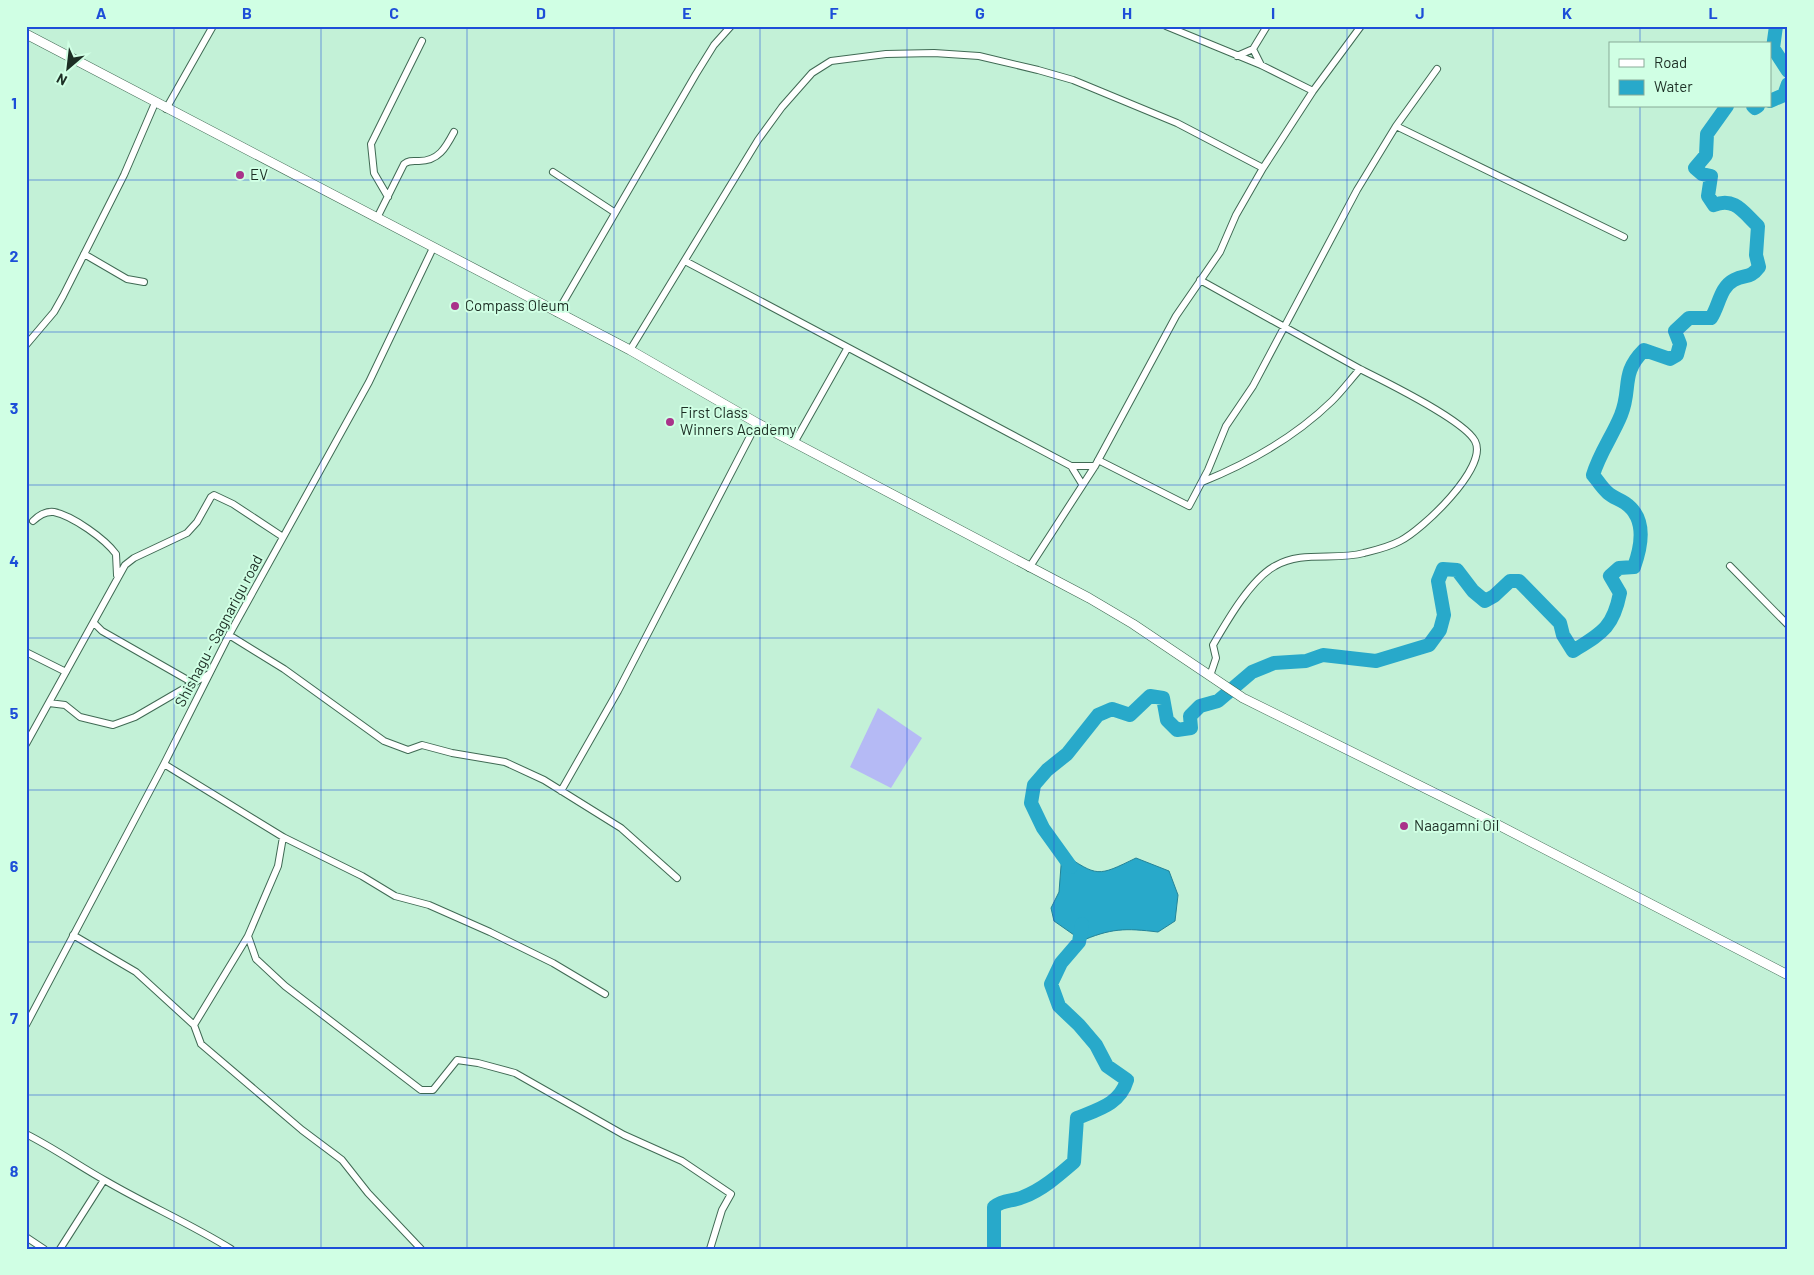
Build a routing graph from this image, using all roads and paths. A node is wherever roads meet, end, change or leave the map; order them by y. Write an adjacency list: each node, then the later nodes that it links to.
1 (214, 26): 14 (street)
2 (731, 26): 20 (street)
3 (1166, 26): 9 (street)
4 (1267, 26): 8 (street)
5 (1361, 26): 12 (street)
6 (26, 34): 13 (main road)
7 (422, 41): 19 (street)
8 (1253, 48): 9 (street); 10 (street)
9 (1237, 56): 10 (street)
10 (1261, 66): 12 (street)
11 (1437, 69): 15 (street)
12 (1313, 91): 17 (street)
13 (155, 103): 14 (main road); 24 (street)
14 (166, 108): 21 (main road)
15 (1396, 126): 22 (street); 29 (street)
16 (454, 132): 19 (street)
17 (1263, 168): 25 (street); 26 (street)
18 (553, 172): 20 (street)
19 (388, 197): 21 (street)
20 (614, 212): 28 (street)
21 (377, 218): 23 (main road)
22 (1624, 237)
23 (433, 248): 28 (main road); 41 (street, Shishagu - Sagnarigu road)
24 (84, 254): 27 (street); 30 (street)
25 (685, 261): 31 (street); 32 (street)
26 (1200, 280): 29 (street); 36 (street)
27 (144, 282)
28 (557, 313): 32 (main road)
29 (1285, 326): 33 (street); 38 (street)
30 (26, 345)
31 (847, 349): 35 (street); 37 (street)
32 (630, 350): 34 (main road)
33 (1360, 369): 38 (street); 51 (street)
34 (756, 423): 35 (main road); 56 (street)
35 (794, 443): 43 (main road)
36 (1096, 463): 37 (street); 38 (street); 39 (street)
37 (1071, 466): 39 (street)
38 (1202, 482)
39 (1082, 484): 43 (street)
40 (33, 521): 44 (street)
41 (283, 537): 44 (street); 47 (street, Shishagu - Sagnarigu road)
42 (1730, 566): 46 (street)
43 (1029, 568): 51 (main road)
44 (117, 577): 45 (street)
45 (94, 623): 49 (street); 52 (street)
46 (1788, 625)
47 (229, 635): 50 (street, Shishagu - Sagnarigu road); 56 (street)
48 (26, 652): 49 (street)
49 (66, 672): 53 (street)
50 (210, 673): 52 (street); 55 (street, Shishagu - Sagnarigu road)
51 (1210, 676): 61 (main road)
52 (193, 683): 53 (street)
53 (49, 703): 54 (street)
54 (26, 744)
55 (164, 764): 57 (street); 59 (street, Shishagu - Sagnarigu road)
56 (561, 791): 58 (street)
57 (283, 837): 60 (street); 62 (street)
58 (677, 878)
59 (73, 934): 63 (street, Shishagu - Sagnarigu road); 64 (street)
60 (248, 936): 64 (street); 72 (street)
61 (1788, 974)
62 (605, 994)
63 (26, 1025)
64 (194, 1025): 71 (street)
65 (26, 1134): 66 (street)
66 (104, 1180): 69 (street); 70 (street)
67 (26, 1237): 68 (street)
68 (44, 1249)
69 (60, 1249)
70 (231, 1249)
71 (421, 1249)
72 (710, 1249)

